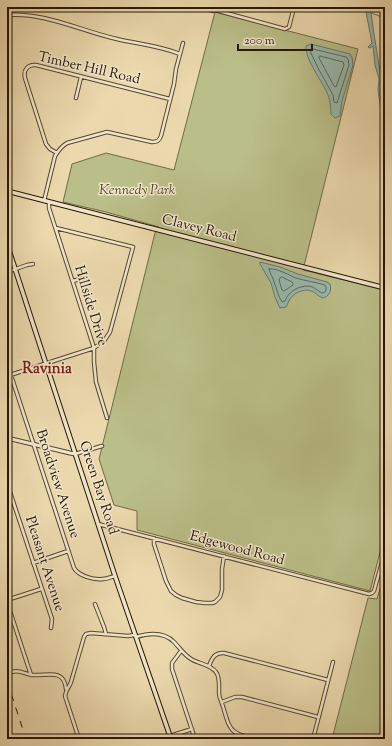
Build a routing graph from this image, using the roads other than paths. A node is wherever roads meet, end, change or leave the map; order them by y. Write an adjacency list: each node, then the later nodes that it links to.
1 (196, 7): 3 (street)
2 (294, 7): 3 (street)
3 (216, 8)
4 (7, 15): 6 (street)
5 (183, 43): 6 (street)
6 (180, 54): 9 (street)
7 (81, 77): 8 (street); 9 (street, Timber Hill Road); 10 (street, Timber Hill Road)
8 (76, 98)
9 (170, 99): 10 (street)
10 (57, 153): 14 (street)
11 (7, 160): 12 (street)
12 (9, 167)
13 (7, 191): 14 (main road, Clavey Road)
14 (44, 200): 15 (main road, Clavey Road)
15 (49, 202): 16 (street, Hillside Drive); 23 (main road, Clavey Road)
16 (56, 228): 22 (street, Hillside Drive); 24 (street)
17 (7, 244): 19 (main road, Green Bay Road)
18 (33, 264): 19 (street)
19 (15, 270): 20 (street); 26 (main road, Green Bay Road)
20 (7, 272)
21 (83, 278): 22 (street)
22 (73, 281): 24 (street, Hillside Drive)
23 (385, 288)
24 (94, 348): 26 (street); 29 (street, Hillside Drive)
25 (7, 363): 27 (street, Broadview Avenue)
26 (46, 363): 27 (street); 33 (main road, Green Bay Road)
27 (11, 375): 28 (street); 31 (street, Broadview Avenue)
28 (7, 376)
29 (107, 418)
30 (7, 438): 31 (street)
31 (33, 445): 33 (street); 37 (street, Broadview Avenue)
32 (102, 446): 33 (street)
33 (75, 454): 35 (main road, Green Bay Road)
34 (7, 483): 40 (street, Pleasant Avenue)
35 (98, 524): 36 (street, Edgewood Road); 41 (main road, Green Bay Road)
36 (154, 538): 39 (street, Edgewood Road); 39 (street)
37 (68, 551): 40 (street); 41 (street, Broadview Avenue)
38 (385, 551): 39 (street, Edgewood Road)
39 (224, 556)
40 (33, 562): 42 (street, Pleasant Avenue)
41 (115, 576): 47 (main road, Green Bay Road)
42 (42, 589): 43 (street); 45 (street, Pleasant Avenue)
43 (7, 601): 52 (street)
44 (95, 604): 46 (street)
45 (52, 628)
46 (106, 634): 47 (street); 53 (street)
47 (136, 636): 48 (street); 61 (main road, Green Bay Road)
48 (181, 651): 50 (street); 59 (street)
49 (333, 662): 55 (street)
50 (209, 666): 55 (street); 57 (street)
51 (12, 672): 52 (street)
52 (31, 675): 54 (street)
53 (72, 677): 54 (street); 56 (street)
54 (63, 679): 56 (street)
55 (328, 680): 58 (street)
56 (66, 690): 63 (street)
57 (222, 702): 58 (street); 65 (street)
58 (318, 716): 66 (street)
59 (192, 729): 61 (street); 64 (street)
60 (7, 731): 62 (street)
61 (170, 738)
62 (10, 739)
63 (79, 739)
64 (195, 739)
65 (258, 739)
66 (313, 739)

